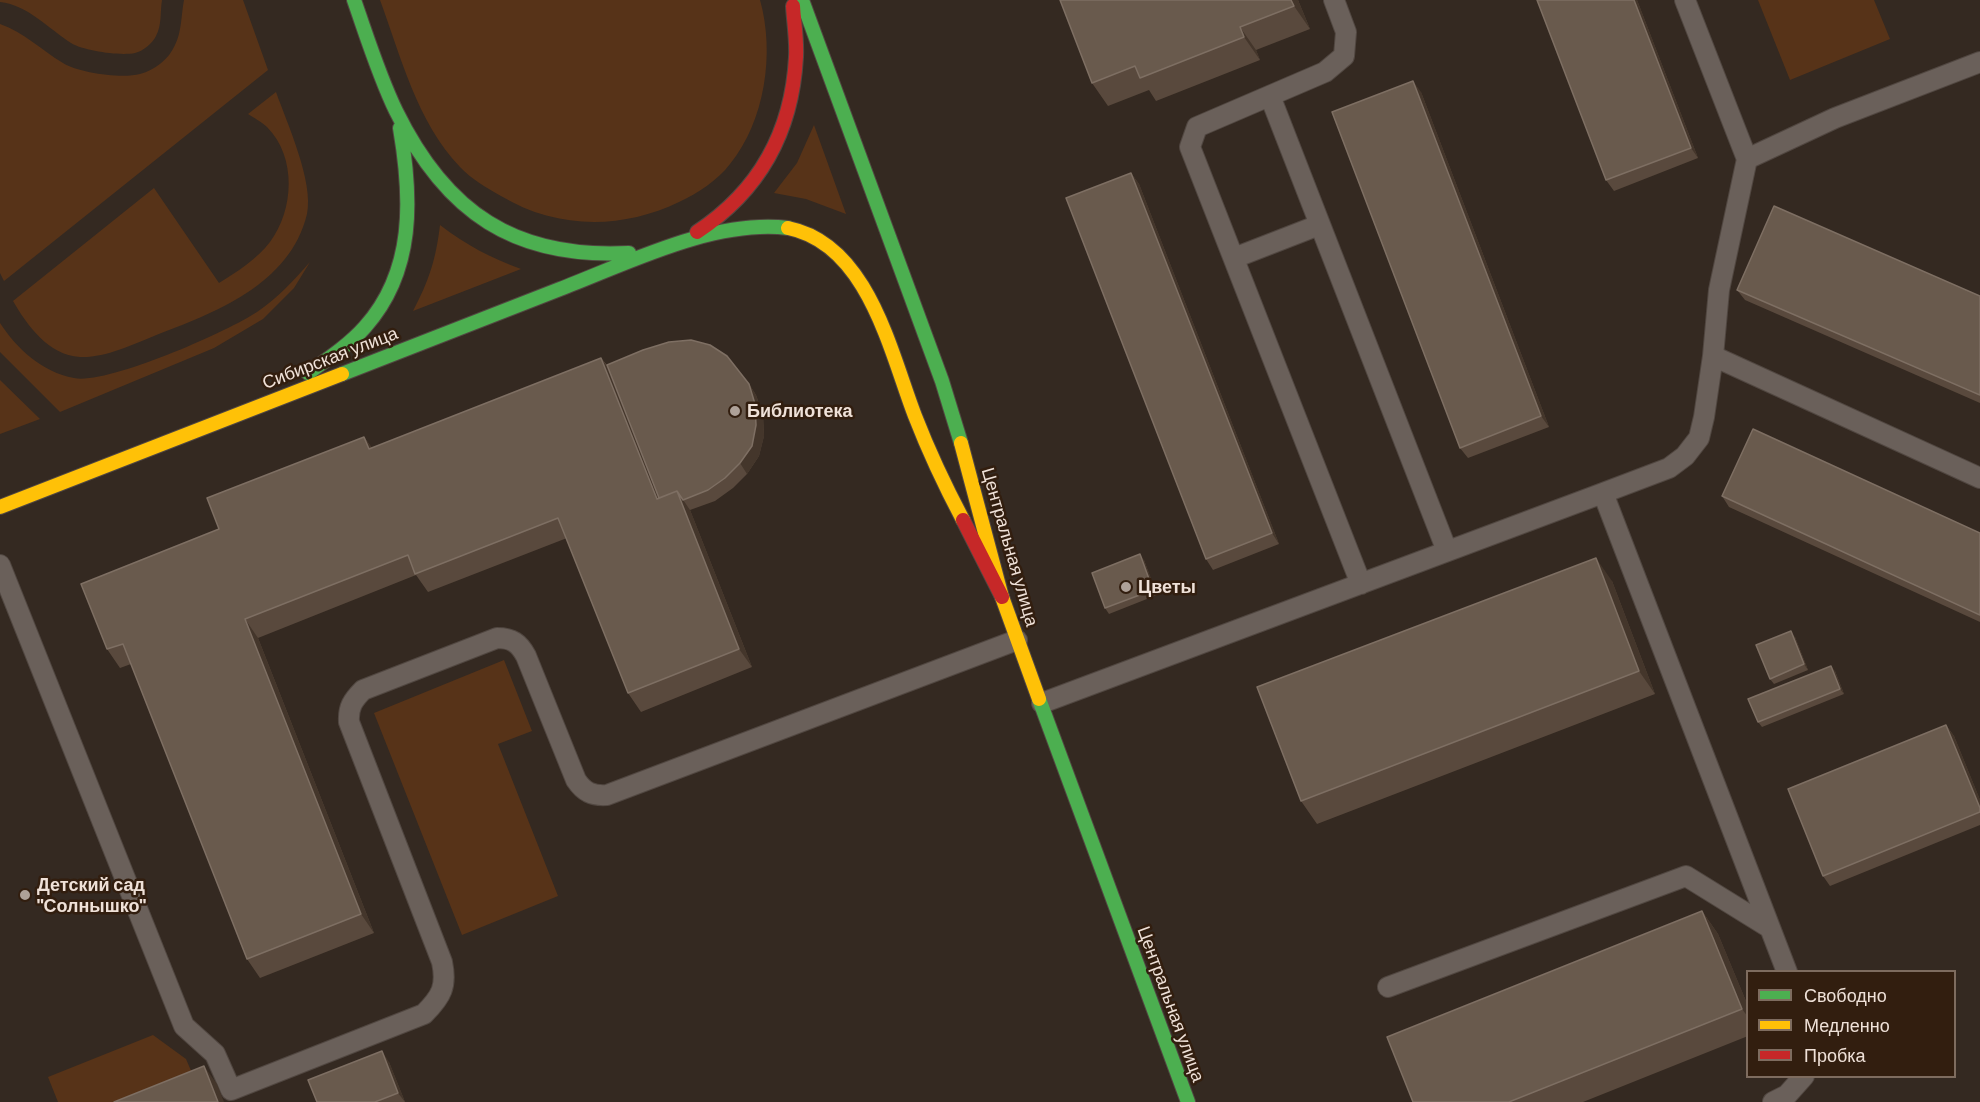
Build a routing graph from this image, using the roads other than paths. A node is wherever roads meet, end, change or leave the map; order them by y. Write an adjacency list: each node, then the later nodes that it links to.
1 (354, 0): 8 (street)
2 (793, 0): 11 (street)
3 (802, 0): 21 (street, Центральная улица)
4 (1334, 0): 7 (lane)
5 (1685, 0): 9 (lane)
6 (1980, 62): 9 (lane)
7 (1270, 96): 10 (lane); 12 (lane)
8 (396, 111): 11 (street); 14 (street)
9 (1747, 159): 13 (lane)
10 (1319, 225): 12 (lane); 18 (lane)
11 (674, 244): 14 (street, Сибирская улица); 21 (street)
12 (1234, 258): 20 (lane)
13 (1713, 356): 15 (lane); 16 (lane)
14 (268, 401): 17 (street, Сибирская улица)
15 (1980, 478)
16 (1603, 493): 18 (lane); 25 (lane)
17 (0, 507)
18 (1447, 551): 20 (lane)
19 (0, 565): 22 (lane)
20 (1361, 584): 24 (lane)
21 (1002, 597): 23 (street, Центральная улица)
22 (9, 614): 29 (lane)
23 (1017, 639): 24 (street, Центральная улица); 29 (lane)
24 (1042, 703): 30 (street, Центральная улица)
25 (1770, 928): 26 (lane); 27 (lane)
26 (1785, 970)
27 (1388, 987)
28 (1803, 1078): 31 (lane)
29 (234, 1096)
30 (1188, 1102)
31 (1773, 1102)

